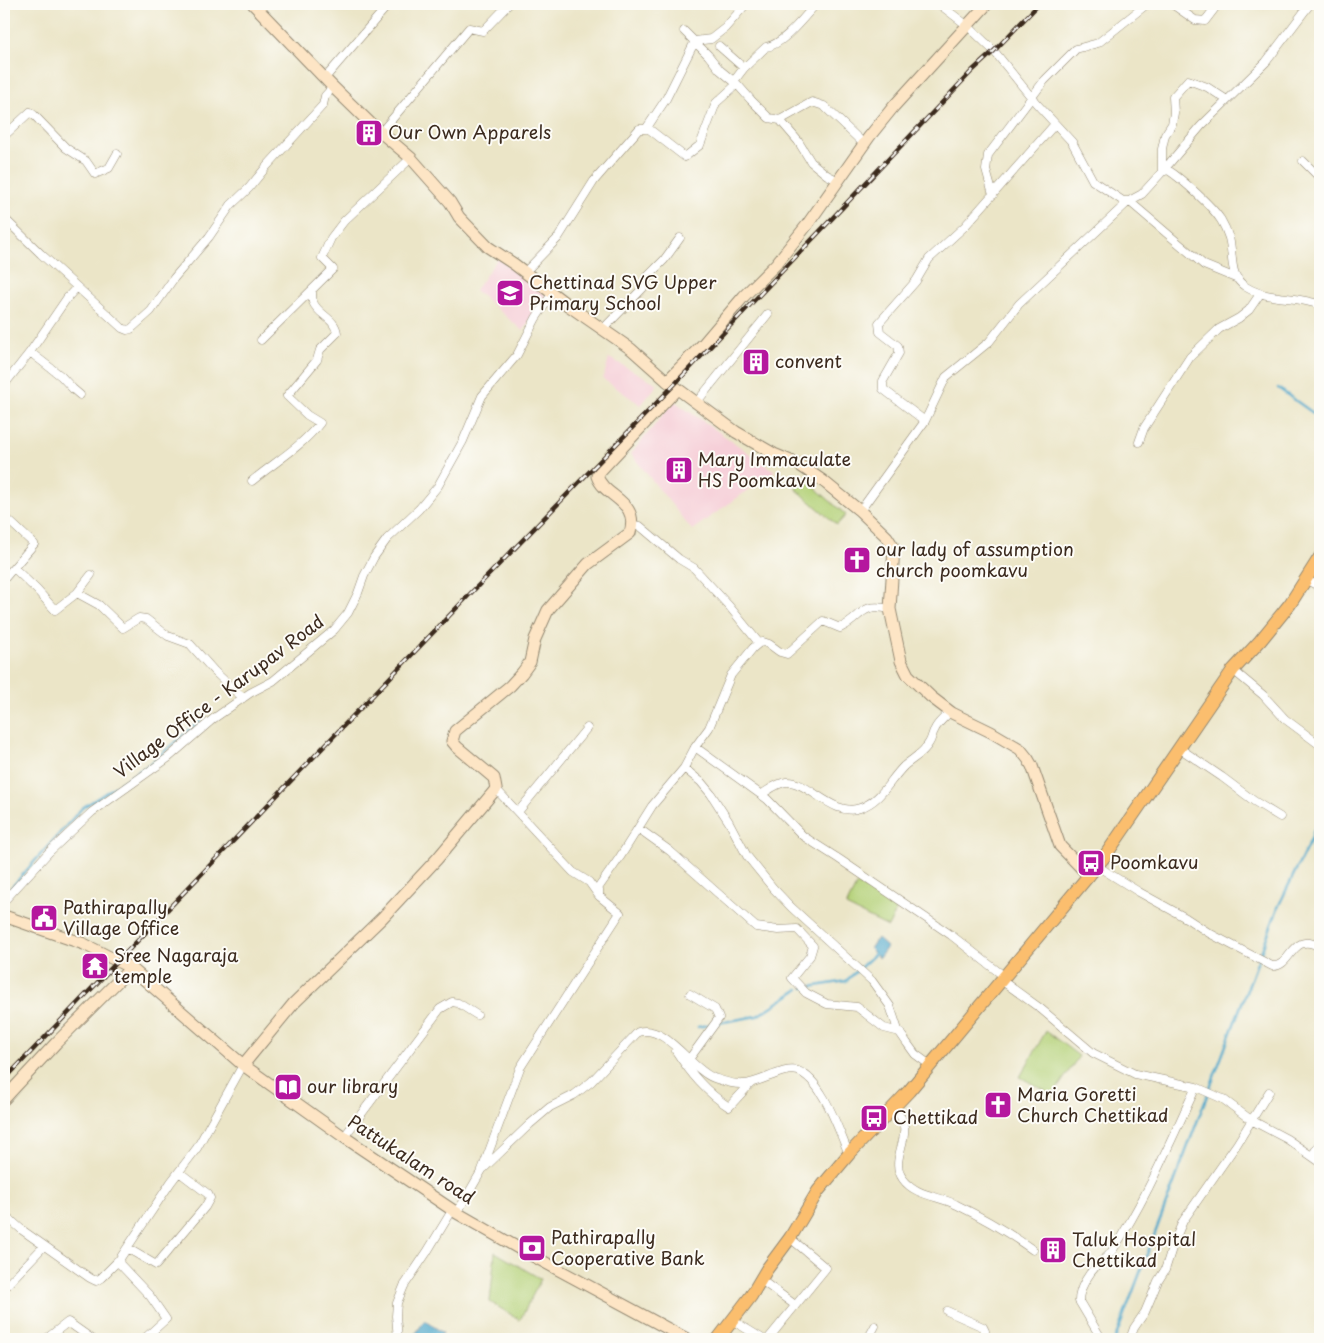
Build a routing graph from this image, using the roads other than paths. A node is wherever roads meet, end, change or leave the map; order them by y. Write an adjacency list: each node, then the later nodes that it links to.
1 (253, 4): 17 (street)
2 (390, 4): 17 (street)
3 (509, 4): 24 (street)
4 (746, 4): 14 (street)
5 (816, 4): 16 (street)
6 (939, 4): 12 (street)
7 (987, 4): 12 (street)
8 (1147, 4): 19 (street)
9 (1172, 4): 10 (street)
10 (1218, 4)
11 (1310, 4): 20 (street)
12 (968, 26): 19 (street); 26 (street)
13 (684, 31): 14 (street)
14 (695, 41): 18 (street); 23 (street)
15 (719, 46): 16 (street)
16 (744, 68): 18 (street)
17 (329, 82): 24 (street); 39 (street)
18 (735, 82): 21 (street); 23 (street)
19 (1032, 97): 22 (street); 33 (street)
20 (1227, 100): 30 (street); 30 (street)
21 (780, 120): 26 (street); 32 (street)
22 (1056, 124): 33 (street); 34 (street)
23 (646, 129): 37 (street)
24 (382, 132): 28 (street)
25 (4, 136): 27 (street)
26 (864, 144): 32 (street)
27 (117, 154)
28 (411, 158): 37 (street); 40 (street)
29 (1303, 161): 31 (street)
30 (1162, 172): 34 (street); 38 (street)
31 (1320, 178)
32 (837, 180): 48 (street)
33 (993, 195): 53 (street)
34 (1129, 202): 38 (street); 53 (street)
35 (4, 218): 39 (street)
36 (680, 238): 45 (street)
37 (525, 272): 41 (street)
38 (1238, 280): 42 (street)
39 (77, 287): 47 (street)
40 (312, 290): 46 (street); 55 (street)
41 (552, 294): 45 (street); 69 (street, Village Office - Karupav Road)
42 (1260, 294): 43 (street); 54 (street)
43 (1320, 305)
44 (768, 314): 52 (street)
45 (603, 329): 48 (street)
46 (261, 340)
47 (30, 352): 49 (street); 51 (street)
48 (667, 381): 50 (street)
49 (4, 385)
50 (677, 389): 52 (street); 58 (street)
51 (80, 395)
52 (696, 403): 56 (street)
53 (925, 421): 56 (street)
54 (1140, 442)
55 (252, 481)
56 (860, 511): 66 (street)
57 (4, 516): 60 (street)
58 (632, 525): 67 (street); 76 (street)
59 (1320, 557): 63 (main road)
60 (14, 568): 62 (street); 65 (street)
61 (92, 575): 65 (street)
62 (4, 579)
63 (1305, 579): 64 (street); 68 (main road)
64 (1320, 587)
65 (77, 593): 69 (street)
66 (890, 609): 67 (street); 70 (street)
67 (759, 643): 73 (street)
68 (1233, 670): 72 (street); 74 (main road)
69 (243, 698): 83 (street, Village Office - Karupav Road)
70 (950, 712): 77 (street); 81 (street)
71 (587, 728): 78 (street)
72 (1320, 745)
73 (695, 747): 75 (street); 77 (street)
74 (1179, 748): 79 (street); 81 (main road)
75 (684, 768): 80 (street); 90 (street)
76 (496, 789): 78 (street); 92 (street)
77 (762, 794): 87 (street)
78 (518, 812): 82 (street)
79 (1280, 817)
80 (638, 828): 82 (street); 90 (street)
81 (1093, 871): 85 (street); 87 (main road)
82 (598, 896): 105 (street)
83 (4, 901)
84 (4, 916): 86 (street, Pattukalam road)
85 (1320, 948)
86 (131, 968): 92 (street, Pattukalam road); 97 (street)
87 (1003, 978): 93 (main road); 95 (street)
88 (690, 994): 91 (street)
89 (478, 1015): 100 (street)
90 (900, 1032): 93 (street)
91 (687, 1062): 94 (street); 94 (street); 105 (street)
92 (243, 1065): 100 (street, Pattukalam road); 106 (street)
93 (930, 1065): 98 (main road)
94 (751, 1083): 102 (street)
95 (1196, 1087): 99 (street); 120 (street)
96 (1269, 1092): 99 (street)
97 (4, 1099)
98 (893, 1108): 102 (main road); 112 (street)
99 (1251, 1120): 103 (street); 131 (street)
100 (344, 1137): 107 (street, Pattukalam road)
101 (1320, 1143): 103 (street)
102 (848, 1154): 109 (main road)
103 (1312, 1156): 104 (street)
104 (1320, 1162)
105 (482, 1170): 107 (street)
106 (179, 1172): 111 (street); 111 (street)
107 (455, 1211): 124 (street); 125 (street, Pattukalam road)
108 (4, 1214): 110 (street)
109 (790, 1238): 114 (main road); 116 (street)
110 (44, 1246): 113 (street); 115 (street)
111 (127, 1248): 113 (street)
112 (1033, 1250)
113 (117, 1261): 123 (street)
114 (760, 1280): 116 (street); 118 (main road)
115 (4, 1288)
116 (795, 1305): 128 (street)
117 (947, 1311): 130 (street)
118 (732, 1320): 126 (main road); 127 (street)
119 (875, 1326): 129 (street)
120 (1101, 1338)
121 (46, 1339): 122 (street)
122 (92, 1339)
123 (144, 1339)
124 (398, 1339)
125 (686, 1339)
126 (718, 1339)
127 (763, 1339)
128 (768, 1339)
129 (868, 1339)
130 (984, 1339)
131 (1130, 1339)

